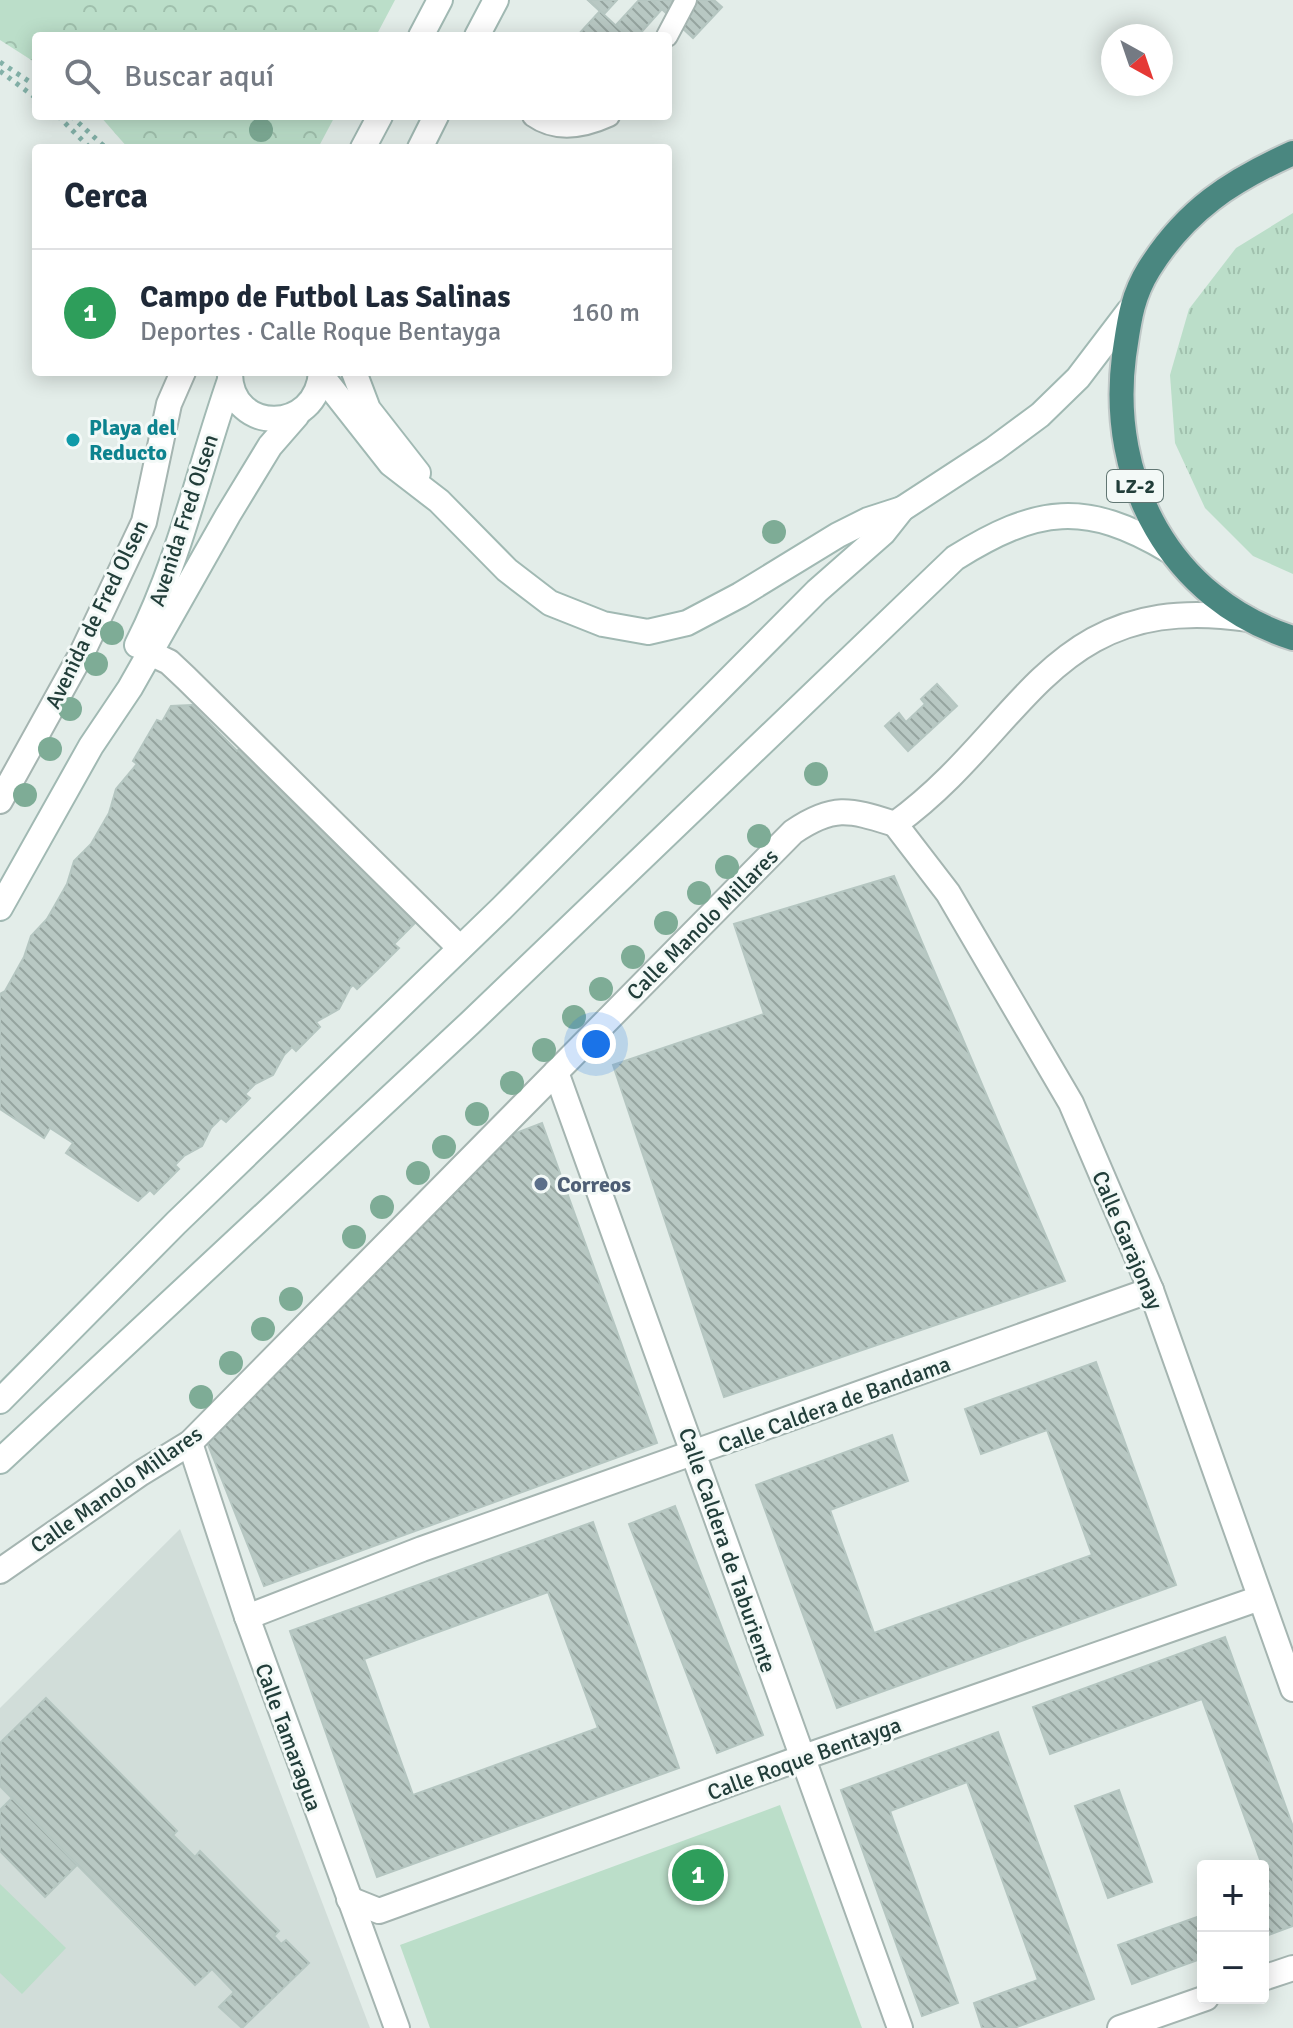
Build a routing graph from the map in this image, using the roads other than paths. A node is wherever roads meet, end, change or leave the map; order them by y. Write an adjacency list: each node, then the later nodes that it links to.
1 (440, 0): 4 (street)
2 (686, 0): 7 (lane)
3 (494, 3): 5 (street); 6 (lane)
4 (423, 32)
5 (479, 32)
6 (492, 32)
7 (669, 32)
8 (378, 120): 12 (street)
9 (434, 120): 13 (street)
10 (544, 120): 11 (lane)
11 (600, 120)
12 (365, 144)
13 (422, 144)
14 (1288, 156): 15 (highway, LZ-2)
15 (1129, 311): 23 (street); 24 (highway, LZ-2)
16 (181, 376): 29 (street, Avenida de Fred Olsen)
17 (230, 376): 21 (street); 28 (street, Avenida Fred Olsen)
18 (321, 376): 21 (street, Avenida Fred Olsen)
19 (323, 376): 22 (street)
20 (356, 376): 22 (street)
21 (297, 415): 27 (street, Avenida Fred Olsen)
22 (439, 501): 23 (street)
23 (902, 509): 32 (street)
24 (1170, 551): 25 (highway, LZ-2); 38 (street)
25 (1248, 619): 26 (highway, LZ-2); 30 (street)
26 (1293, 638)
27 (150, 653): 28 (street, Avenida Fred Olsen); 32 (street)
28 (91, 746): 31 (street, Avenida Fred Olsen)
29 (0, 801)
30 (895, 824): 33 (street, Calle Manolo Millares); 34 (street, Calle Garajonay)
31 (0, 908)
32 (460, 948): 35 (street)
33 (556, 1072): 36 (street, Calle Manolo Millares); 37 (street, Calle Caldera de Taburiente)
34 (1151, 1290): 37 (street, Calle Caldera de Bandama); 40 (street, Calle Garajonay)
35 (0, 1401)
36 (190, 1443): 39 (street, Calle Manolo Millares); 41 (street, Calle Tamaragua)
37 (695, 1454): 41 (street, Calle Caldera de Bandama); 43 (street, Calle Caldera de Taburiente)
38 (0, 1461)
39 (0, 1571)
40 (1260, 1598): 42 (street, Calle Garajonay); 43 (street, Calle Roque Bentayga)
41 (247, 1617): 44 (street, Calle Tamaragua)
42 (1293, 1689)
43 (801, 1758): 44 (street, Calle Roque Bentayga); 49 (street, Calle Caldera de Taburiente)
44 (349, 1899): 48 (street, Calle Tamaragua)
45 (1293, 1968): 46 (street)
46 (1269, 1976)
47 (1197, 2001): 50 (street)
48 (397, 2028)
49 (900, 2028)
50 (1120, 2028)

